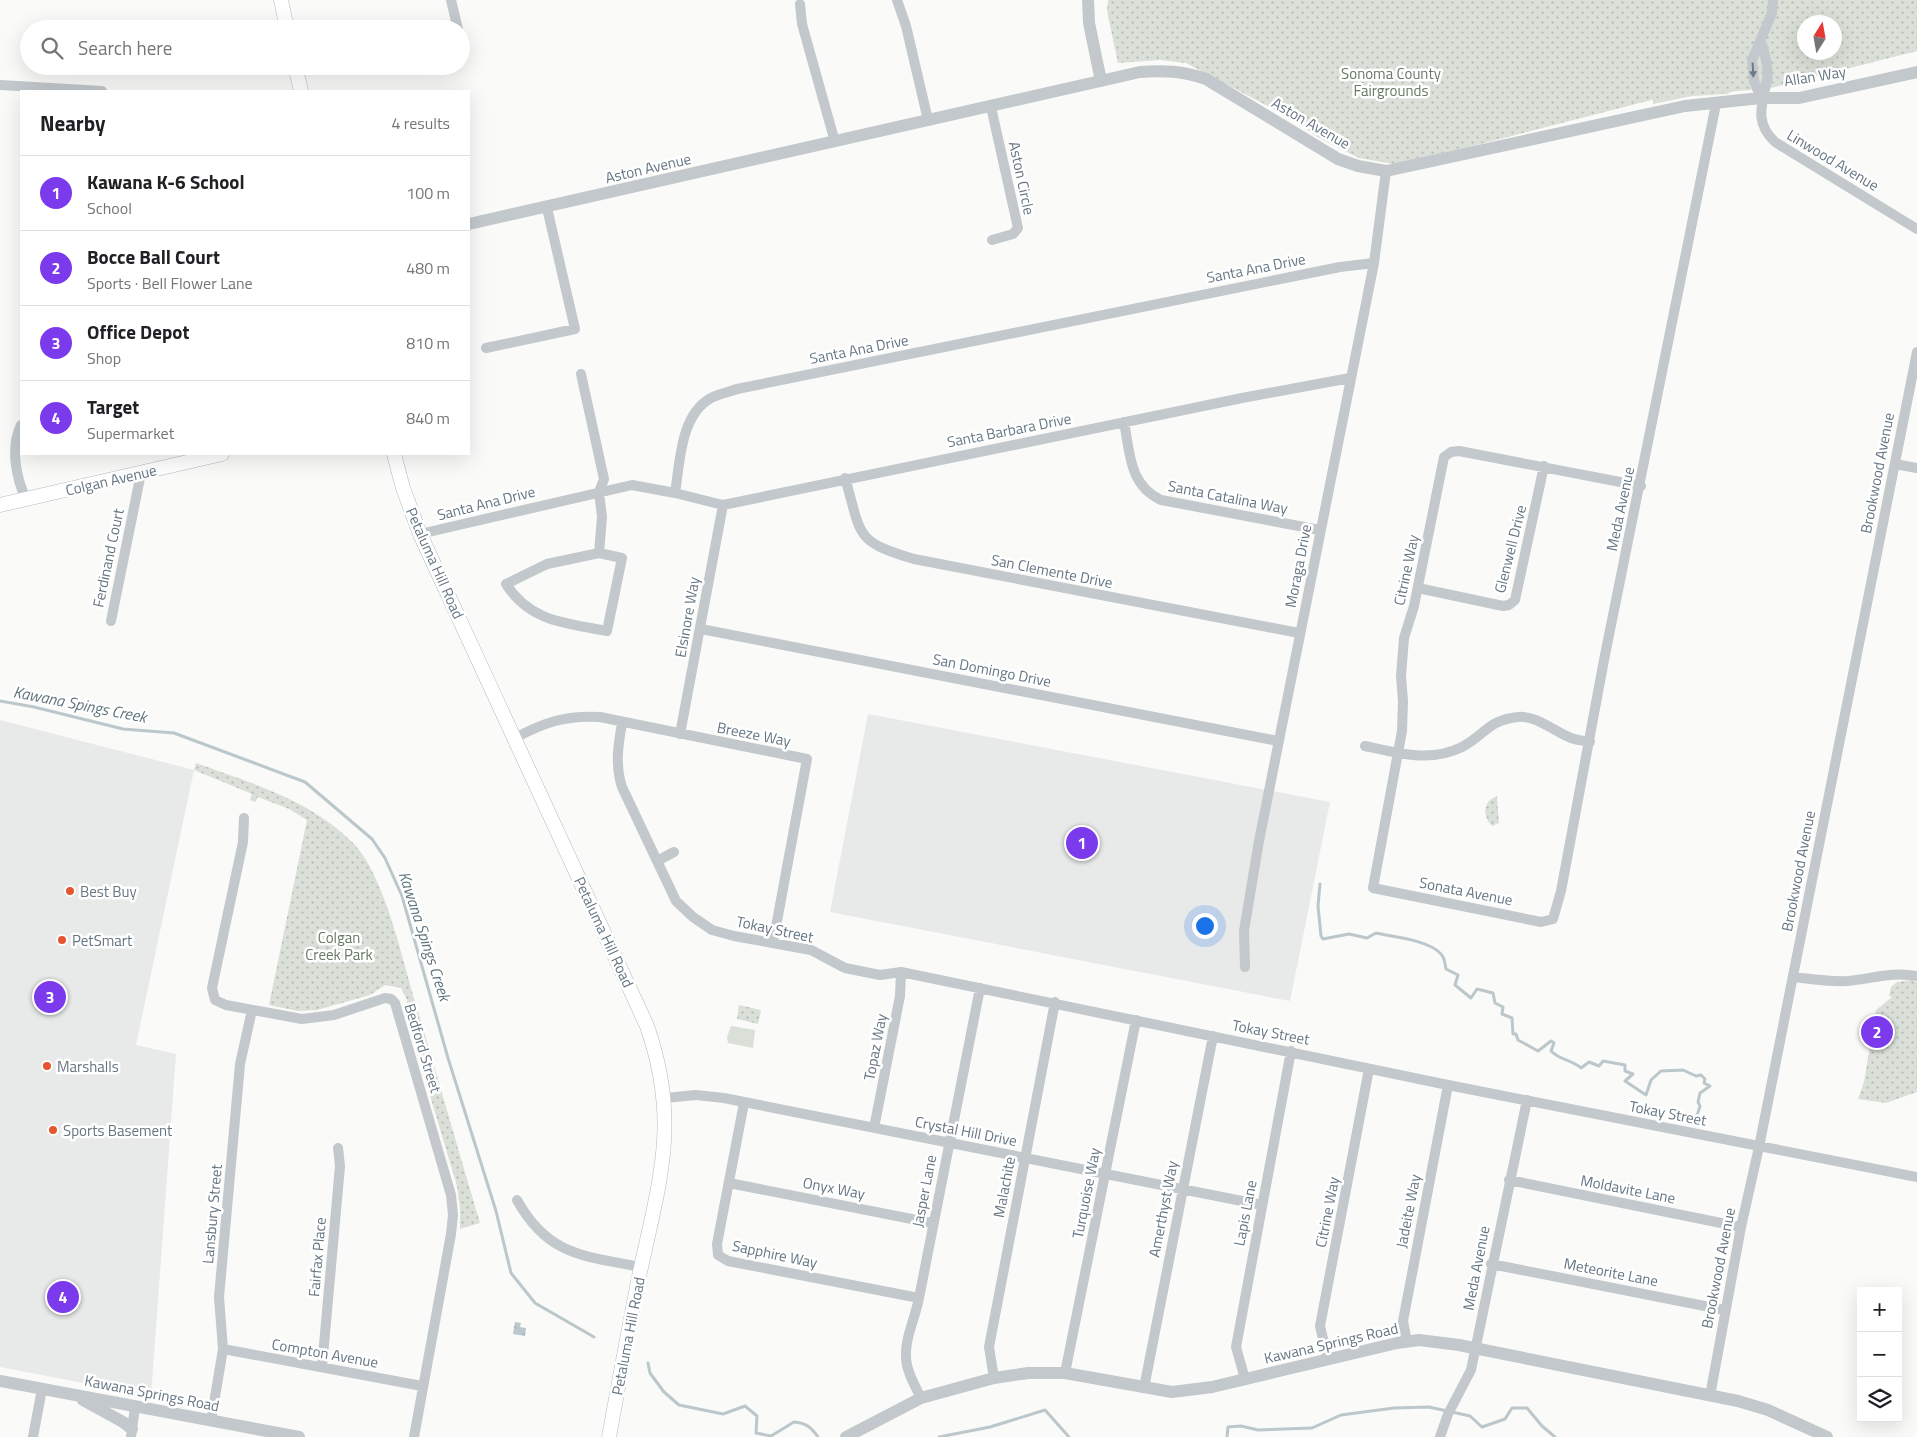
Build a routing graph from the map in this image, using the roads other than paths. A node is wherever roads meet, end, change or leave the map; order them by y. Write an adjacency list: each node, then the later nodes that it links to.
1 (281, 0): 7 (main road)
2 (451, 0): 8 (street)
3 (897, 0): 18 (street)
4 (1088, 0): 11 (street)
5 (1773, 0): 15 (street, Linwood Avenue)
6 (800, 4): 19 (street)
7 (285, 20)
8 (456, 20)
9 (1917, 72): 15 (street, Allan Way)
10 (297, 75): 14 (main road)
11 (1101, 82): 17 (street, Aston Avenue); 20 (street, Aston Avenue)
12 (0, 85): 13 (street)
13 (85, 90)
14 (301, 90)
15 (1761, 98): 16 (street, Allan Way); 23 (street, Linwood Avenue)
16 (1716, 104): 20 (street, Aston Avenue); 39 (street, Meda Avenue)
17 (991, 107): 18 (street, Aston Avenue); 24 (street, Aston Circle)
18 (928, 120): 19 (street, Aston Avenue)
19 (835, 142): 21 (street, Aston Avenue)
20 (1386, 171): 25 (street, Moraga Drive)
21 (547, 208): 22 (street, Aston Avenue); 26 (street)
22 (470, 224)
23 (1917, 228)
24 (992, 240)
25 (1374, 263): 29 (street, Moraga Drive); 41 (street, Santa Ana Drive)
26 (486, 348)
27 (1917, 352): 34 (street, Brookwood Avenue)
28 (581, 374): 40 (street)
29 (1350, 378): 30 (street, Santa Barbara Drive); 45 (street, Moraga Drive)
30 (1124, 422): 38 (street, Santa Barbara Drive); 45 (street, Santa Catalina Way)
31 (20, 430): 42 (street)
32 (218, 455): 37 (main road, Colgan Avenue)
33 (394, 455): 46 (main road, Petaluma Hill Road)
34 (1894, 464): 36 (street); 68 (street, Brookwood Avenue)
35 (1544, 466): 39 (street, Citrine Way); 48 (street, Citrine Way); 48 (street, Glenwell Drive)
36 (1917, 468)
37 (141, 472): 42 (main road, Colgan Avenue); 49 (street, Ferdinand Court)
38 (845, 478): 44 (street, Santa Barbara Drive); 51 (street, San Clemente Drive)
39 (1641, 486): 56 (street, Meda Avenue)
40 (599, 492): 41 (street, Santa Ana Drive); 46 (street, Santa Ana Drive); 47 (street)
41 (675, 493): 44 (street, Santa Barbara Drive)
42 (26, 499): 43 (main road, Colgan Avenue)
43 (0, 505)
44 (723, 505): 50 (street, Elsinore Way)
45 (1320, 530): 51 (street, Moraga Drive)
46 (420, 534): 54 (main road, Petaluma Hill Road)
47 (599, 554): 47 (street)
48 (1418, 588): 58 (street, Citrine Way)
49 (111, 621)
50 (701, 629): 53 (street, Elsinore Way); 55 (street, San Domingo Drive)
51 (1299, 633): 55 (street, Moraga Drive)
52 (622, 722): 53 (street, Breeze Way); 54 (street, Breeze Way); 61 (street, Tokay Street)
53 (680, 734): 64 (street, Breeze Way)
54 (515, 738): 77 (main road, Petaluma Hill Road)
55 (1278, 740): 65 (street, Moraga Drive)
56 (1590, 742): 58 (street); 63 (street, Meda Avenue)
57 (1365, 746): 58 (street)
58 (1398, 753): 62 (street, Citrine Way)
59 (244, 818): 71 (street, Bedford Street)
60 (674, 852): 61 (street)
61 (657, 861): 64 (street, Tokay Street)
62 (1373, 888): 63 (street, Sonata Avenue)
63 (1553, 919)
64 (773, 943): 66 (street, Tokay Street)
65 (1245, 967)
66 (900, 972): 69 (street, Tokay Street); 80 (street, Topaz Way)
67 (1917, 976): 68 (street)
68 (1793, 977): 82 (street, Brookwood Avenue)
69 (980, 988): 70 (street, Tokay Street); 81 (street, Jasper Lane)
70 (1055, 1002): 72 (street, Tokay Street); 84 (street, Malachite)
71 (252, 1010): 100 (street, Lansbury Street); 107 (street, Bedford Street)
72 (1136, 1020): 73 (street, Tokay Street); 85 (street, Turquoise Way)
73 (1213, 1036): 74 (street, Tokay Street); 89 (street, Amerthyst Way)
74 (1291, 1051): 75 (street, Tokay Street); 91 (street, Lapis Lane)
75 (1369, 1069): 76 (street, Tokay Street); 101 (street, Citrine Way)
76 (1448, 1085): 78 (street, Tokay Street); 98 (street, Jadeite Way)
77 (665, 1098): 79 (street, Crystal Hill Drive); 95 (main road, Petaluma Hill Road)
78 (1526, 1100): 82 (street, Tokay Street); 87 (street, Meda Avenue)
79 (744, 1103): 80 (street, Crystal Hill Drive); 88 (street, Sapphire Way)
80 (874, 1128): 81 (street, Crystal Hill Drive)
81 (949, 1143): 84 (street, Crystal Hill Drive); 92 (street, Jasper Lane)
82 (1759, 1147): 86 (street, Tokay Street); 93 (street, Brookwood Avenue)
83 (338, 1148): 102 (street, Fairfax Place)
84 (1025, 1158): 85 (street, Crystal Hill Drive); 104 (street, Malachite)
85 (1105, 1174): 89 (street, Crystal Hill Drive); 103 (street, Turquoise Way)
86 (1917, 1177)
87 (1509, 1180): 93 (street, Moldavite Lane); 94 (street, Meda Avenue)
88 (729, 1183): 92 (street, Onyx Way); 96 (street, Sapphire Way)
89 (1182, 1189): 91 (street, Crystal Hill Drive); 108 (street, Amerthyst Way)
90 (517, 1200): 95 (street)
91 (1262, 1205): 105 (street, Lapis Lane)
92 (932, 1223): 96 (street, Jasper Lane)
93 (1741, 1227): 97 (street, Brookwood Avenue)
94 (1491, 1264): 97 (street, Meteorite Lane); 99 (street, Meda Avenue)
95 (641, 1267): 120 (main road, Petaluma Hill Road)
96 (919, 1298): 112 (street, Jasper Lane)
97 (1725, 1310): 111 (street, Brookwood Avenue)
98 (1407, 1342): 99 (street, Kawana Springs Road); 101 (street, Kawana Springs Road)
99 (1475, 1348): 111 (street, Kawana Springs Road); 115 (street, Meda Avenue)
100 (223, 1349): 102 (street, Compton Avenue); 114 (street, Lansbury Street)
101 (1328, 1360): 105 (street, Kawana Springs Road)
102 (322, 1367): 107 (street, Compton Avenue)
103 (1065, 1373): 104 (street, Kawana Springs Road); 108 (street, Kawana Springs Road)
104 (994, 1378): 112 (street, Kawana Springs Road)
105 (1245, 1380): 108 (street, Kawana Springs Road)
106 (0, 1381): 109 (street, Kawana Springs Road)
107 (422, 1386): 119 (street, Bedford Street)
108 (1144, 1388)
109 (42, 1389): 110 (street, Kawana Springs Road); 117 (street)
110 (72, 1395): 113 (street, Kawana Springs Road); 116 (street)
111 (1710, 1396): 122 (street, Kawana Springs Road)
112 (921, 1398): 121 (street, Kawana Springs Road)
113 (135, 1407): 114 (street, Kawana Springs Road); 116 (street)
114 (211, 1420): 118 (street, Kawana Springs Road)
115 (1442, 1432)
116 (131, 1433)
117 (33, 1437)
118 (299, 1437)
119 (414, 1437)
120 (609, 1437)
121 (847, 1437)
122 (1827, 1437)

